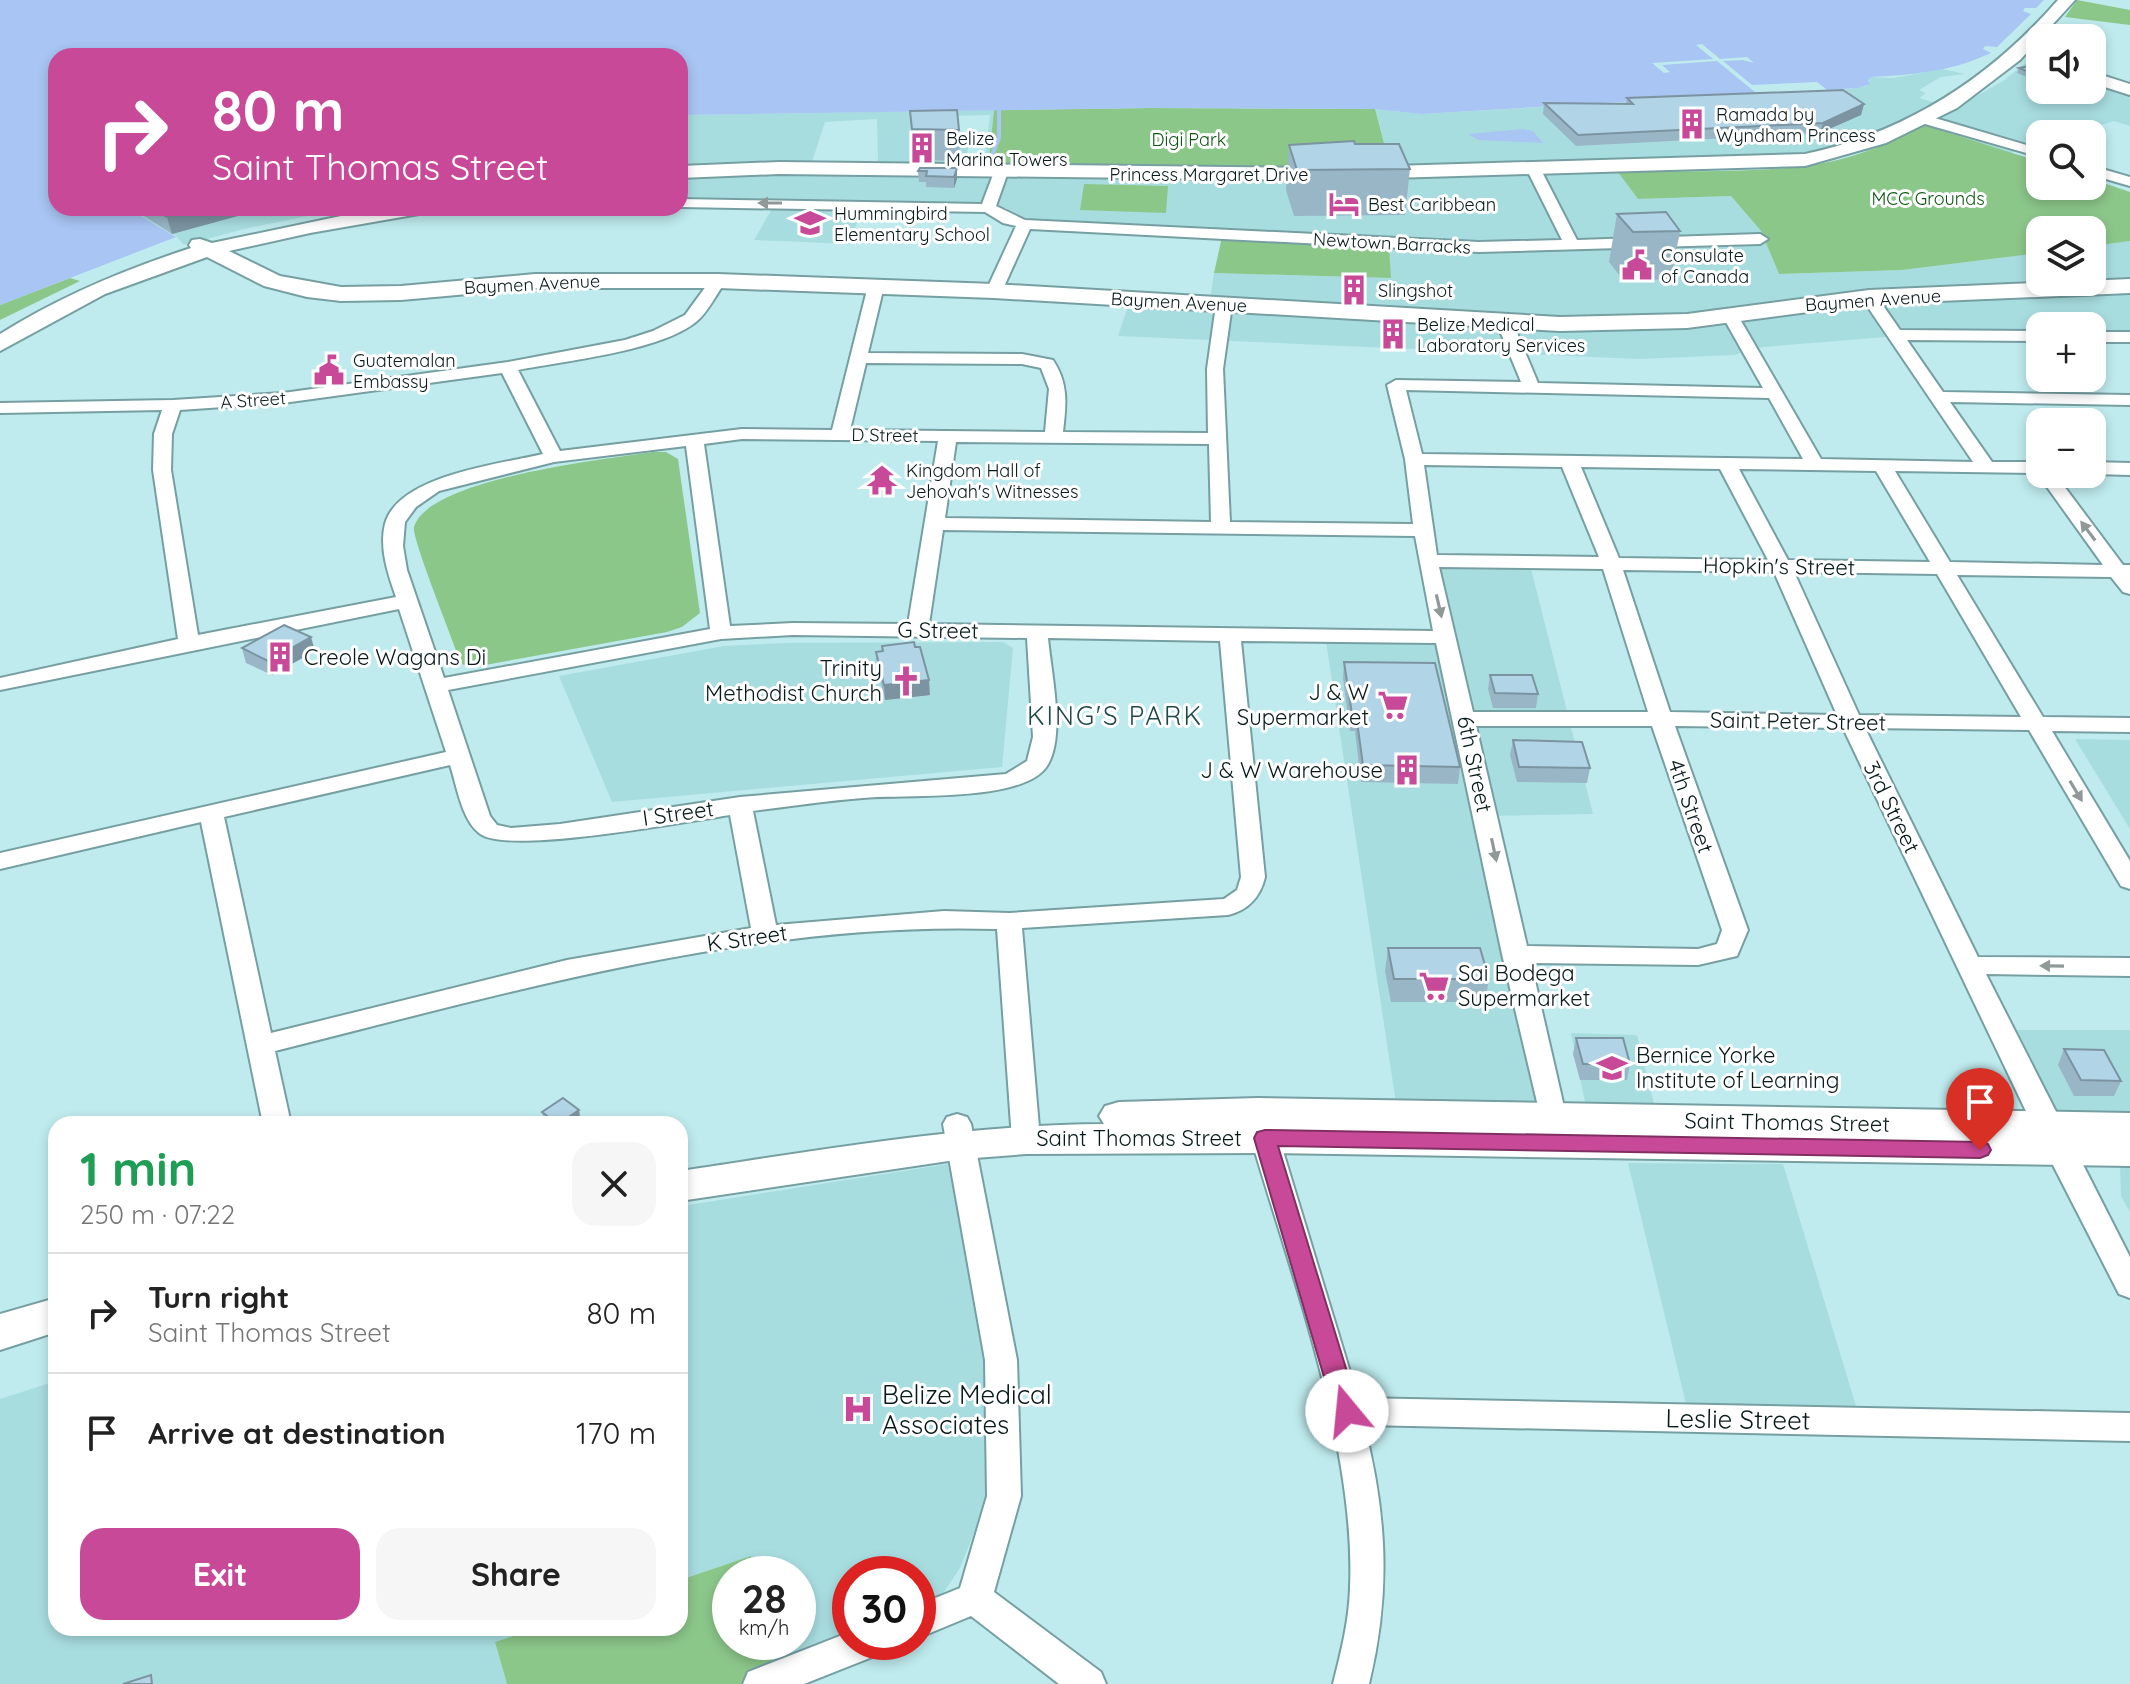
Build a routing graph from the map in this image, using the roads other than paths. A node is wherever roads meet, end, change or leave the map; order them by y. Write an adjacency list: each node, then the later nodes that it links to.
1 (2067, 0): 2 (street, Princess Margaret Drive)
2 (2019, 53): 3 (street); 6 (street, Princess Margaret Drive)
3 (2026, 55)
4 (2106, 82): 5 (street)
5 (2130, 90)
6 (1923, 119): 7 (street); 8 (street, Princess Margaret Drive)
7 (2026, 149)
8 (1533, 168): 10 (street, Princess Margaret Drive); 20 (street)
9 (688, 172): 10 (street, Princess Margaret Drive)
10 (1001, 172): 14 (street)
11 (2106, 174): 12 (street)
12 (2130, 182)
13 (688, 203): 14 (street, one-way to 13)
14 (988, 208): 17 (street)
15 (325, 216): 21 (street)
16 (374, 216): 18 (street)
17 (1025, 224): 20 (street, Newtown Barracks); 27 (street)
18 (251, 238): 21 (street); 23 (street)
19 (1760, 239): 20 (street, Newtown Barracks)
20 (1571, 243)
21 (204, 248): 22 (street); 23 (street, Baymen Avenue); 32 (street)
22 (170, 262): 23 (street); 37 (street)
23 (232, 262): 24 (street, Baymen Avenue)
24 (718, 281): 25 (street, Baymen Avenue); 39 (street, A Street)
25 (876, 286): 27 (street, Baymen Avenue); 38 (street)
26 (2130, 286): 28 (street, Baymen Avenue)
27 (994, 291): 29 (street, Baymen Avenue)
28 (1869, 297): 30 (street, Baymen Avenue); 33 (street)
29 (1224, 305): 31 (street, Baymen Avenue); 50 (street)
30 (1731, 317): 31 (street, Baymen Avenue); 41 (street)
31 (1504, 321): 40 (street)
32 (0, 329)
33 (1894, 335): 34 (street); 42 (street)
34 (2026, 336)
35 (2106, 337): 36 (street)
36 (2130, 337)
37 (0, 344)
38 (860, 358): 46 (street); 48 (street)
39 (508, 367): 44 (street, A Street); 51 (street)
40 (1532, 389): 41 (street); 52 (street, 6th Street)
41 (1775, 393): 55 (street)
42 (1937, 397): 43 (street); 57 (street)
43 (2130, 400)
44 (173, 405): 45 (street, A Street); 77 (street)
45 (0, 408)
46 (840, 434): 47 (street, D Street); 49 (street, D Street)
47 (948, 436): 48 (street, D Street); 62 (street)
48 (1053, 437): 50 (street, D Street)
49 (694, 438): 51 (street, D Street); 74 (street)
50 (1218, 439): 63 (street)
51 (554, 457): 71 (street, D Street)
52 (1414, 459): 53 (street); 64 (street, 6th Street)
53 (1569, 461): 54 (street); 66 (street, 4th Street)
54 (1726, 462): 55 (street); 67 (street, 3rd Street)
55 (1815, 464): 56 (street)
56 (1882, 465): 57 (street); 68 (street)
57 (1986, 467): 58 (street)
58 (2026, 468)
59 (2106, 468): 60 (street)
60 (2130, 469)
61 (2057, 488): 69 (street, one-way to 61)
62 (936, 524): 63 (street); 72 (street)
63 (1221, 527): 64 (street)
64 (1421, 530): 65 (street, 6th Street)
65 (1428, 561): 66 (street, Hopkin's Street); 76 (street, 6th Street, one-way to 76)
66 (1611, 562): 67 (street, Hopkin's Street); 81 (street, 4th Street)
67 (1781, 566): 68 (street, Hopkin's Street); 82 (street, 3rd Street)
68 (1944, 569): 69 (street, Hopkin's Street); 83 (street)
69 (2124, 571): 70 (street)
70 (2130, 588)
71 (407, 601): 77 (street); 79 (street, I Street)
72 (918, 629): 73 (street, G Street); 74 (street, G Street)
73 (1037, 632): 75 (street, G Street); 86 (street, I Street)
74 (721, 633): 79 (street, G Street)
75 (1230, 634): 76 (street, G Street); 90 (street, K Street)
76 (1446, 637): 80 (street, 6th Street)
77 (189, 643): 78 (street)
78 (0, 684)
79 (436, 686): 85 (street, I Street)
80 (1466, 719): 81 (street, Saint Peter Street); 92 (street, 6th Street, one-way to 92)
81 (1661, 719): 82 (street, Saint Peter Street); 92 (street, 4th Street)
82 (1851, 722): 83 (street, Saint Peter Street); 93 (street, 3rd Street)
83 (2036, 724): 84 (street, Saint Peter Street); 89 (street, one-way to 89)
84 (2130, 725)
85 (459, 756): 86 (street, I Street); 87 (street)
86 (740, 804): 91 (street)
87 (211, 812): 88 (street); 95 (street)
88 (0, 861)
89 (2130, 881)
90 (1009, 921): 91 (street, K Street); 98 (street)
91 (765, 934): 95 (street, K Street)
92 (1515, 954): 99 (street, 6th Street)
93 (1969, 965): 94 (street, one-way to 93); 102 (street, 3rd Street)
94 (2130, 967)
95 (260, 1045): 96 (street)
96 (275, 1116)
97 (2130, 1127): 102 (street, Saint Thomas Street)
98 (1025, 1128): 99 (street, Saint Thomas Street); 100 (street, Saint Thomas Street); 101 (street, Saint Thomas Street)
99 (1556, 1131): 101 (street, Saint Thomas Street); 102 (street, Saint Thomas Street)
100 (959, 1134): 104 (street, Saint Thomas Street); 105 (street, Saint Thomas Street); 113 (street)
101 (1265, 1138): 111 (street)
102 (2054, 1138): 103 (street, Saint Thomas Street); 106 (street, 3rd Street)
103 (2130, 1151)
104 (688, 1163)
105 (688, 1185)
106 (2130, 1286)
107 (48, 1317): 108 (street)
108 (0, 1332)
109 (48, 1340): 110 (street)
110 (0, 1355)
111 (1347, 1411): 112 (street, Leslie Street); 118 (street)
112 (2130, 1427)
113 (975, 1598): 114 (street); 117 (street)
114 (936, 1614)
115 (832, 1656): 116 (street)
116 (761, 1684)
117 (1088, 1684)
118 (1351, 1684)

